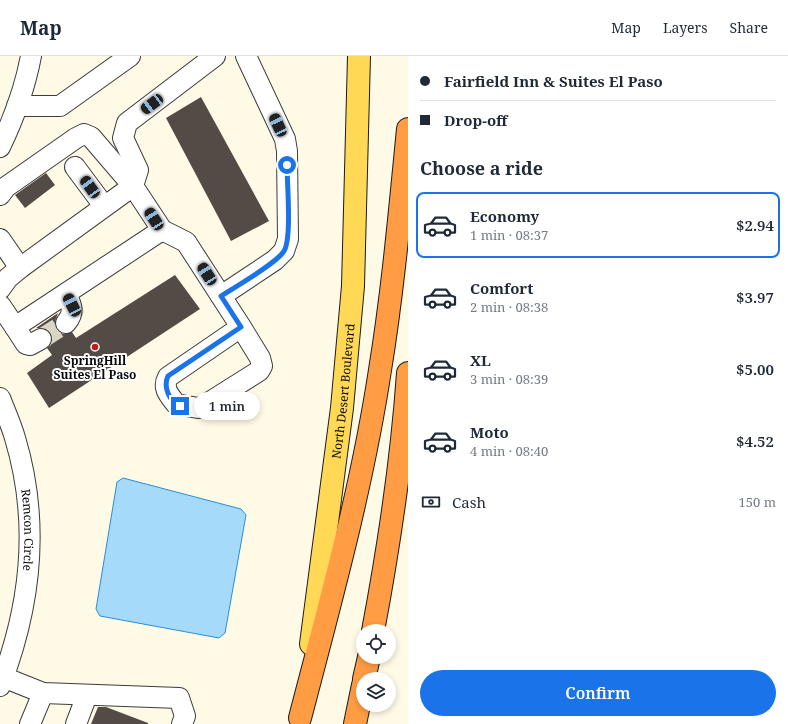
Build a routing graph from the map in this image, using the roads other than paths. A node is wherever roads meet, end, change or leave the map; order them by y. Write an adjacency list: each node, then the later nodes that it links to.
1 (31, 56): 6 (street)
2 (130, 56): 6 (street)
3 (216, 56): 10 (street)
4 (246, 56): 18 (street)
5 (359, 56): 31 (main road, North Desert Boulevard)
6 (17, 106): 8 (street)
7 (408, 129): 31 (highway)
8 (0, 147)
9 (75, 167): 12 (street)
10 (133, 186): 11 (street); 12 (street); 13 (street)
11 (0, 195)
12 (104, 206): 15 (street)
13 (162, 230): 17 (street); 18 (street)
14 (0, 239): 15 (street)
15 (20, 268): 16 (street)
16 (0, 289)
17 (66, 294): 20 (street); 21 (street)
18 (221, 296): 22 (street)
19 (0, 305): 21 (street)
20 (66, 323)
21 (15, 327): 23 (street)
22 (241, 327): 22 (street)
23 (41, 338)
24 (408, 373): 26 (highway)
25 (0, 398): 27 (street, Remcon Circle)
26 (374, 624)
27 (2, 681): 28 (street)
28 (43, 693): 29 (street); 32 (street)
29 (88, 695): 33 (street); 34 (street)
30 (357, 712): 35 (highway)
31 (299, 721)
32 (30, 724)
33 (76, 724)
34 (182, 724)
35 (354, 724)

